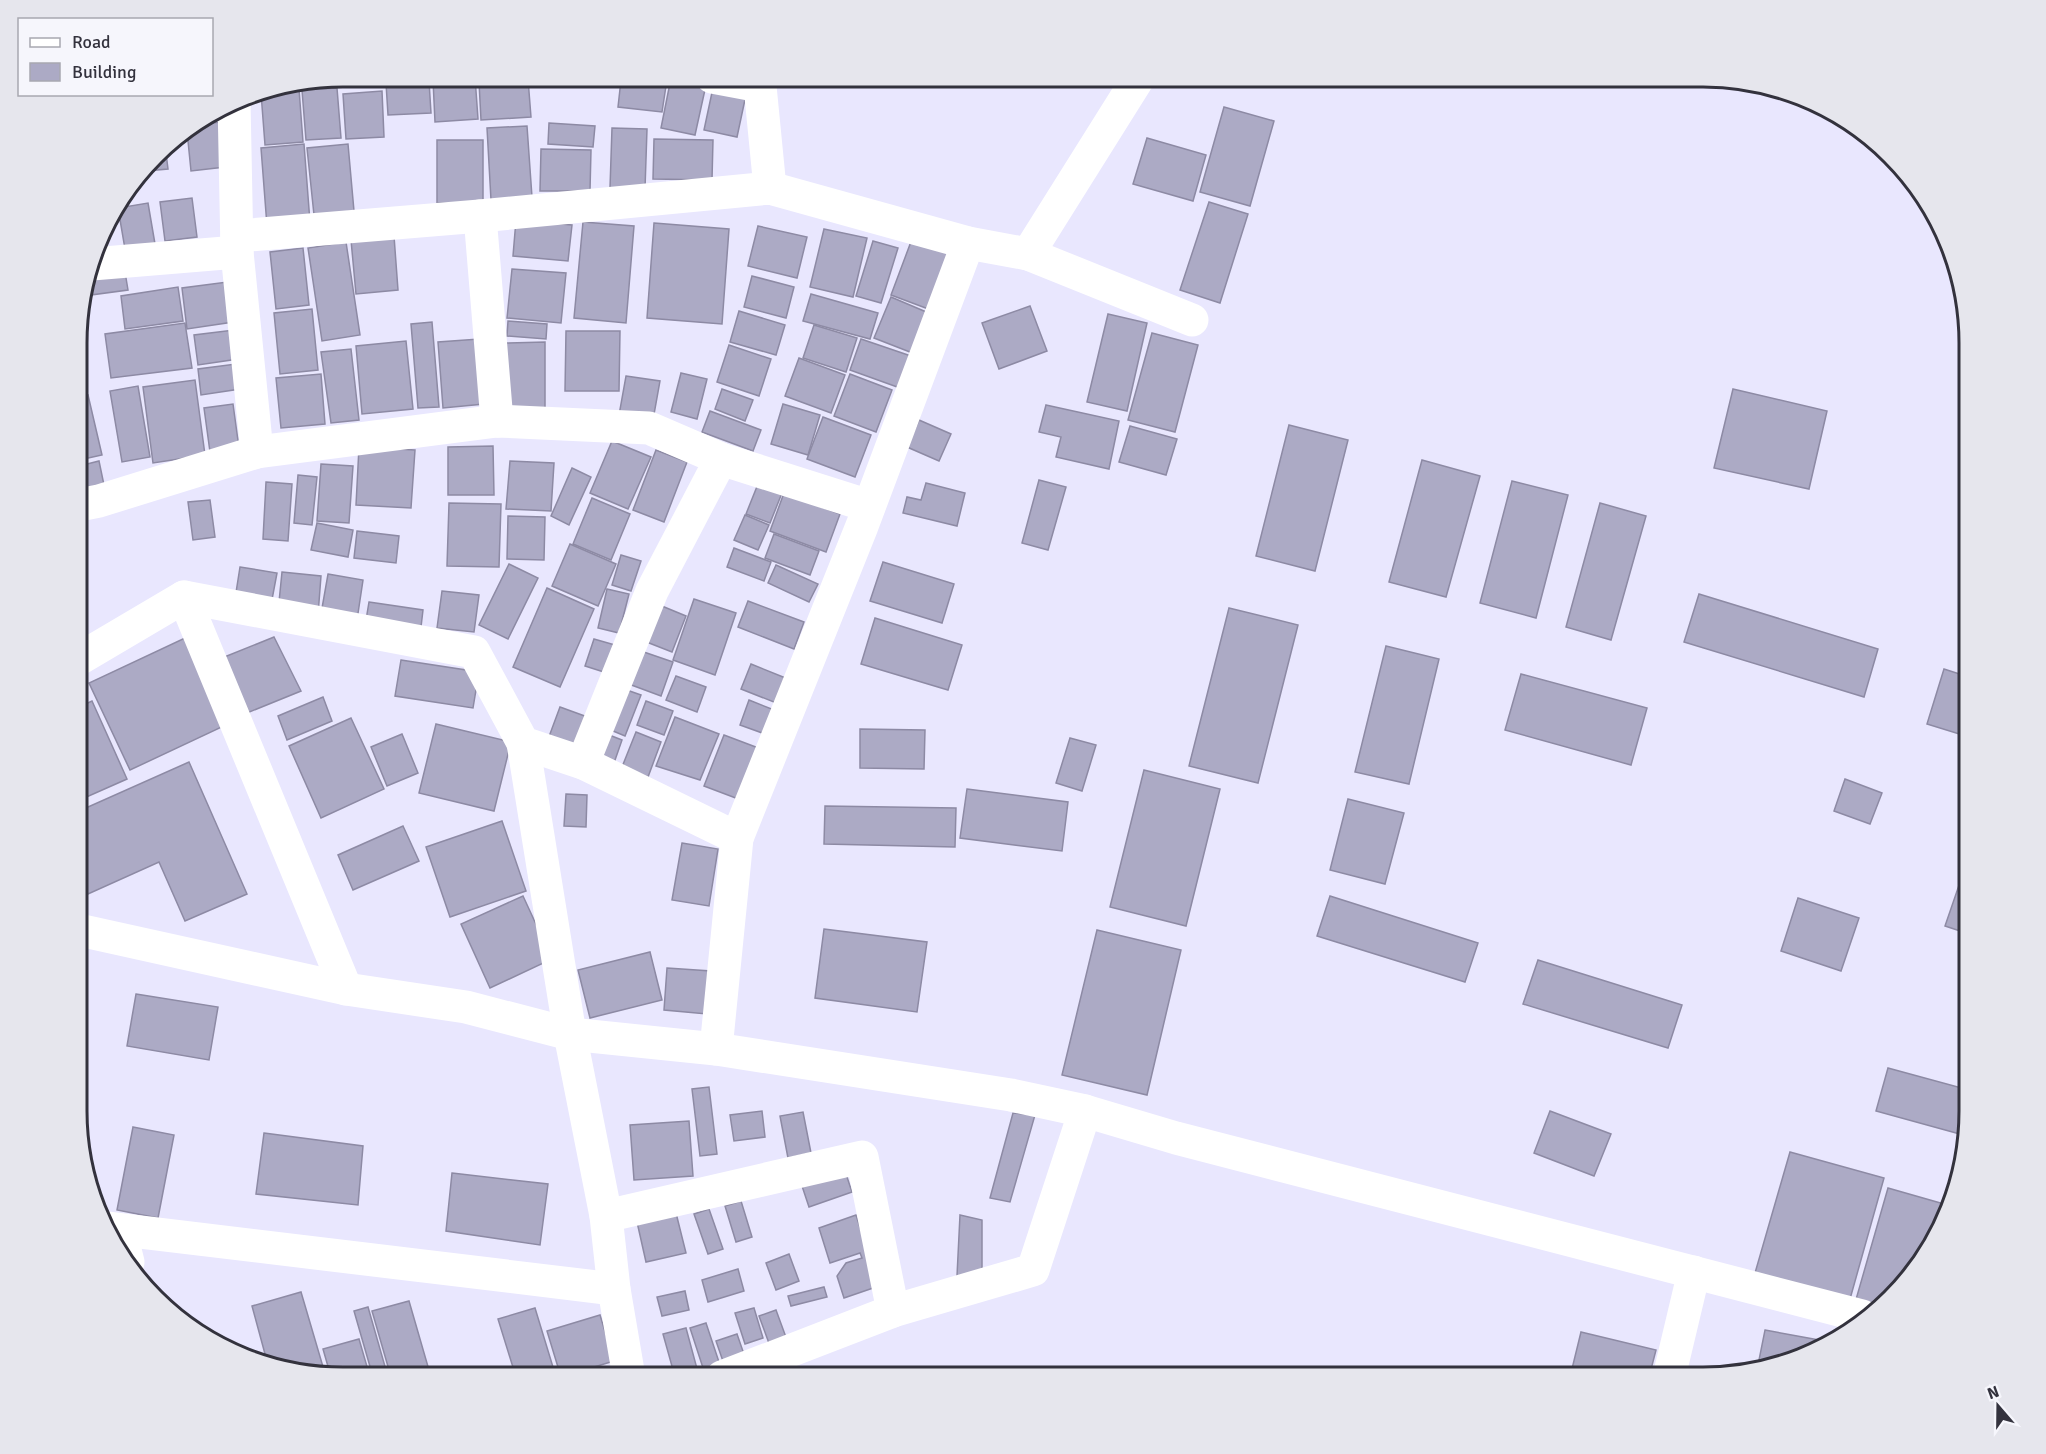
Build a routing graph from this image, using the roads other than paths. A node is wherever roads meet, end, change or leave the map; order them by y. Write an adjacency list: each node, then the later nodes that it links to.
1 (762, 87): 4 (street)
2 (1133, 87): 8 (street)
3 (234, 111): 7 (street)
4 (770, 188): 5 (street); 6 (street)
5 (480, 216): 7 (street); 11 (street)
6 (968, 243): 8 (street); 15 (street)
7 (237, 244): 9 (street); 12 (street)
8 (1028, 254): 10 (street)
9 (100, 263)
10 (1192, 320)
11 (497, 421): 12 (street); 13 (street)
12 (257, 452): 14 (street)
13 (721, 459): 15 (street); 19 (street)
14 (87, 503)
15 (869, 506): 20 (street)
16 (184, 597): 17 (street); 18 (street); 22 (street)
17 (87, 654)
18 (522, 743): 19 (street); 23 (street)
19 (583, 764): 20 (street)
20 (737, 838): 24 (street)
21 (87, 932): 22 (street)
22 (346, 989): 23 (street)
23 (570, 1034): 24 (street); 26 (street)
24 (716, 1050): 25 (street)
25 (1085, 1111): 28 (street); 30 (street)
26 (606, 1216): 29 (street); 30 (street)
27 (116, 1229): 29 (street)
28 (1694, 1272): 31 (street); 34 (street)
29 (614, 1289): 32 (street)
30 (893, 1311): 33 (street)
31 (1858, 1315)
32 (627, 1367)
33 (748, 1367)
34 (1671, 1367)

